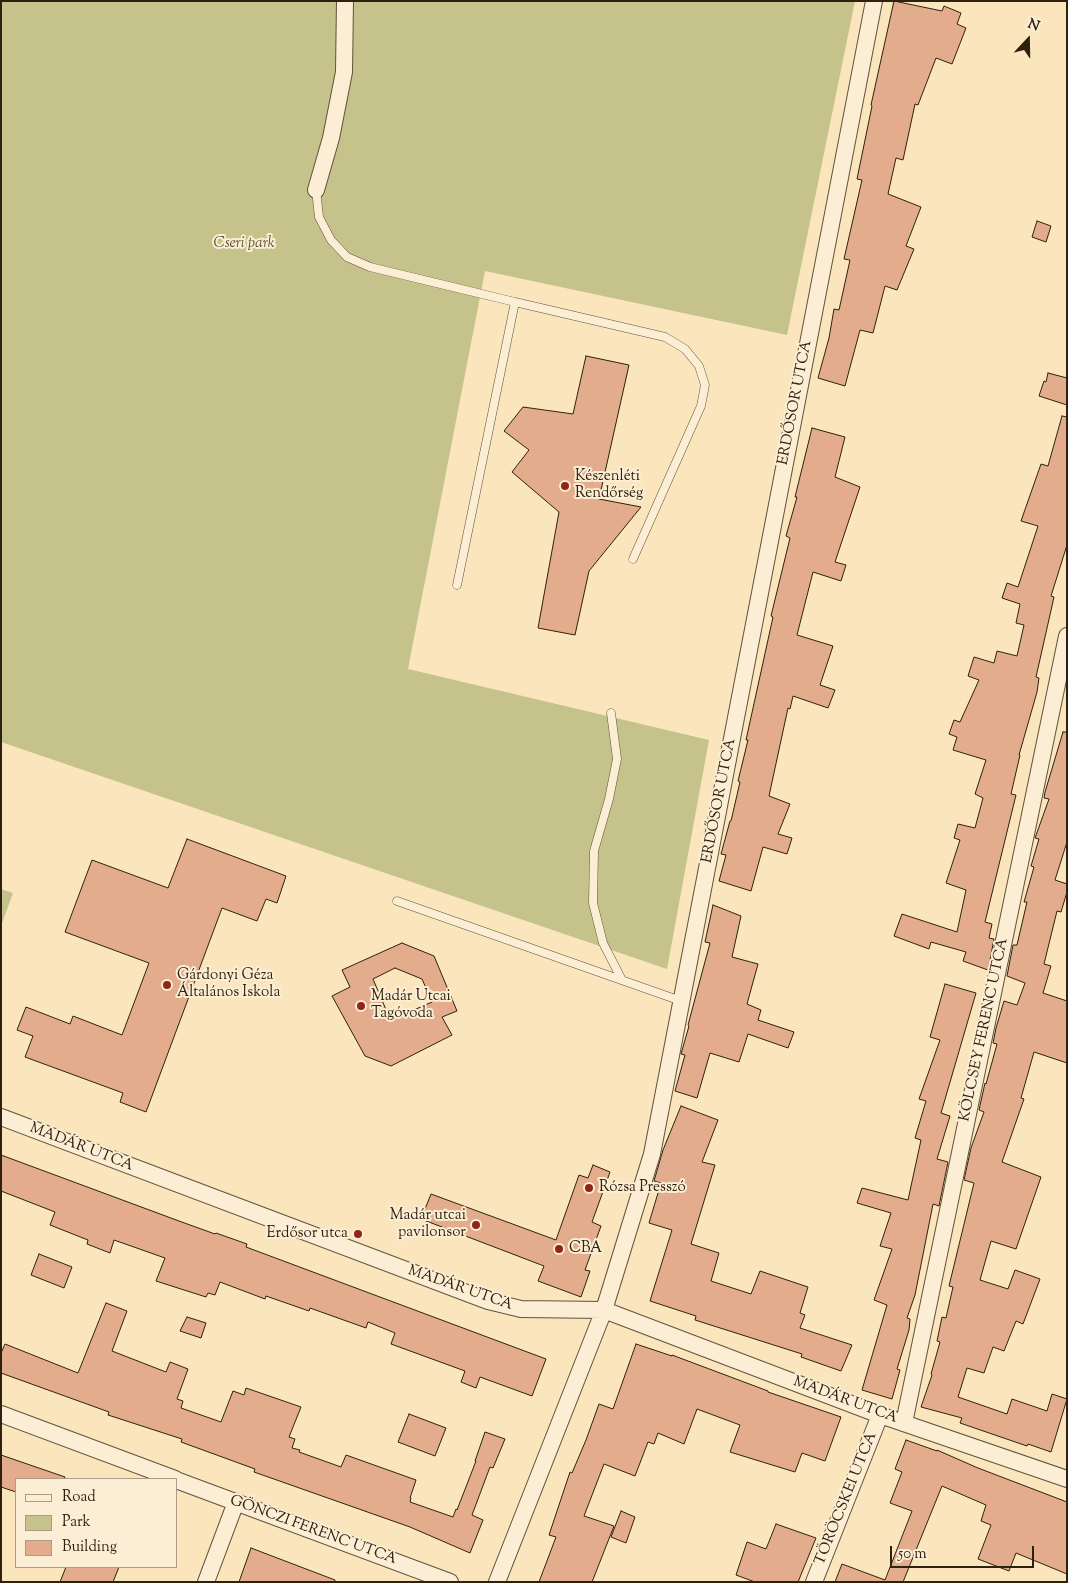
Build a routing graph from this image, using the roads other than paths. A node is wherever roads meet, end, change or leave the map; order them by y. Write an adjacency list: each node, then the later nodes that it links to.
1 (345, 1): 3 (street)
2 (874, 1): 11 (street, ERDŐSOR UTCA)
3 (316, 190): 4 (lane)
4 (515, 302): 5 (lane); 6 (lane)
5 (633, 559)
6 (457, 585)
7 (1067, 636): 16 (street, KÖLCSEY FERENC UTCA)
8 (611, 713): 10 (lane)
9 (397, 901): 10 (lane)
10 (622, 980): 11 (lane)
11 (681, 1001): 13 (street, ERDŐSOR UTCA)
12 (1, 1117): 13 (street, MADÁR UTCA)
13 (604, 1310): 15 (street, MADÁR UTCA); 23 (street, ERDŐSOR UTCA)
14 (1, 1414): 17 (street, GÖNCZI FERENC UTCA)
15 (880, 1415): 16 (street, MADÁR UTCA); 24 (street, TÖRÖCSKEI UTCA)
16 (904, 1424): 18 (street, MADÁR UTCA)
17 (171, 1478)
18 (1067, 1479)
19 (178, 1481): 20 (street, GÖNCZI FERENC UTCA)
20 (236, 1502): 21 (street); 22 (street, GÖNCZI FERENC UTCA)
21 (206, 1582)
22 (450, 1582)
23 (497, 1582)
24 (814, 1582)

